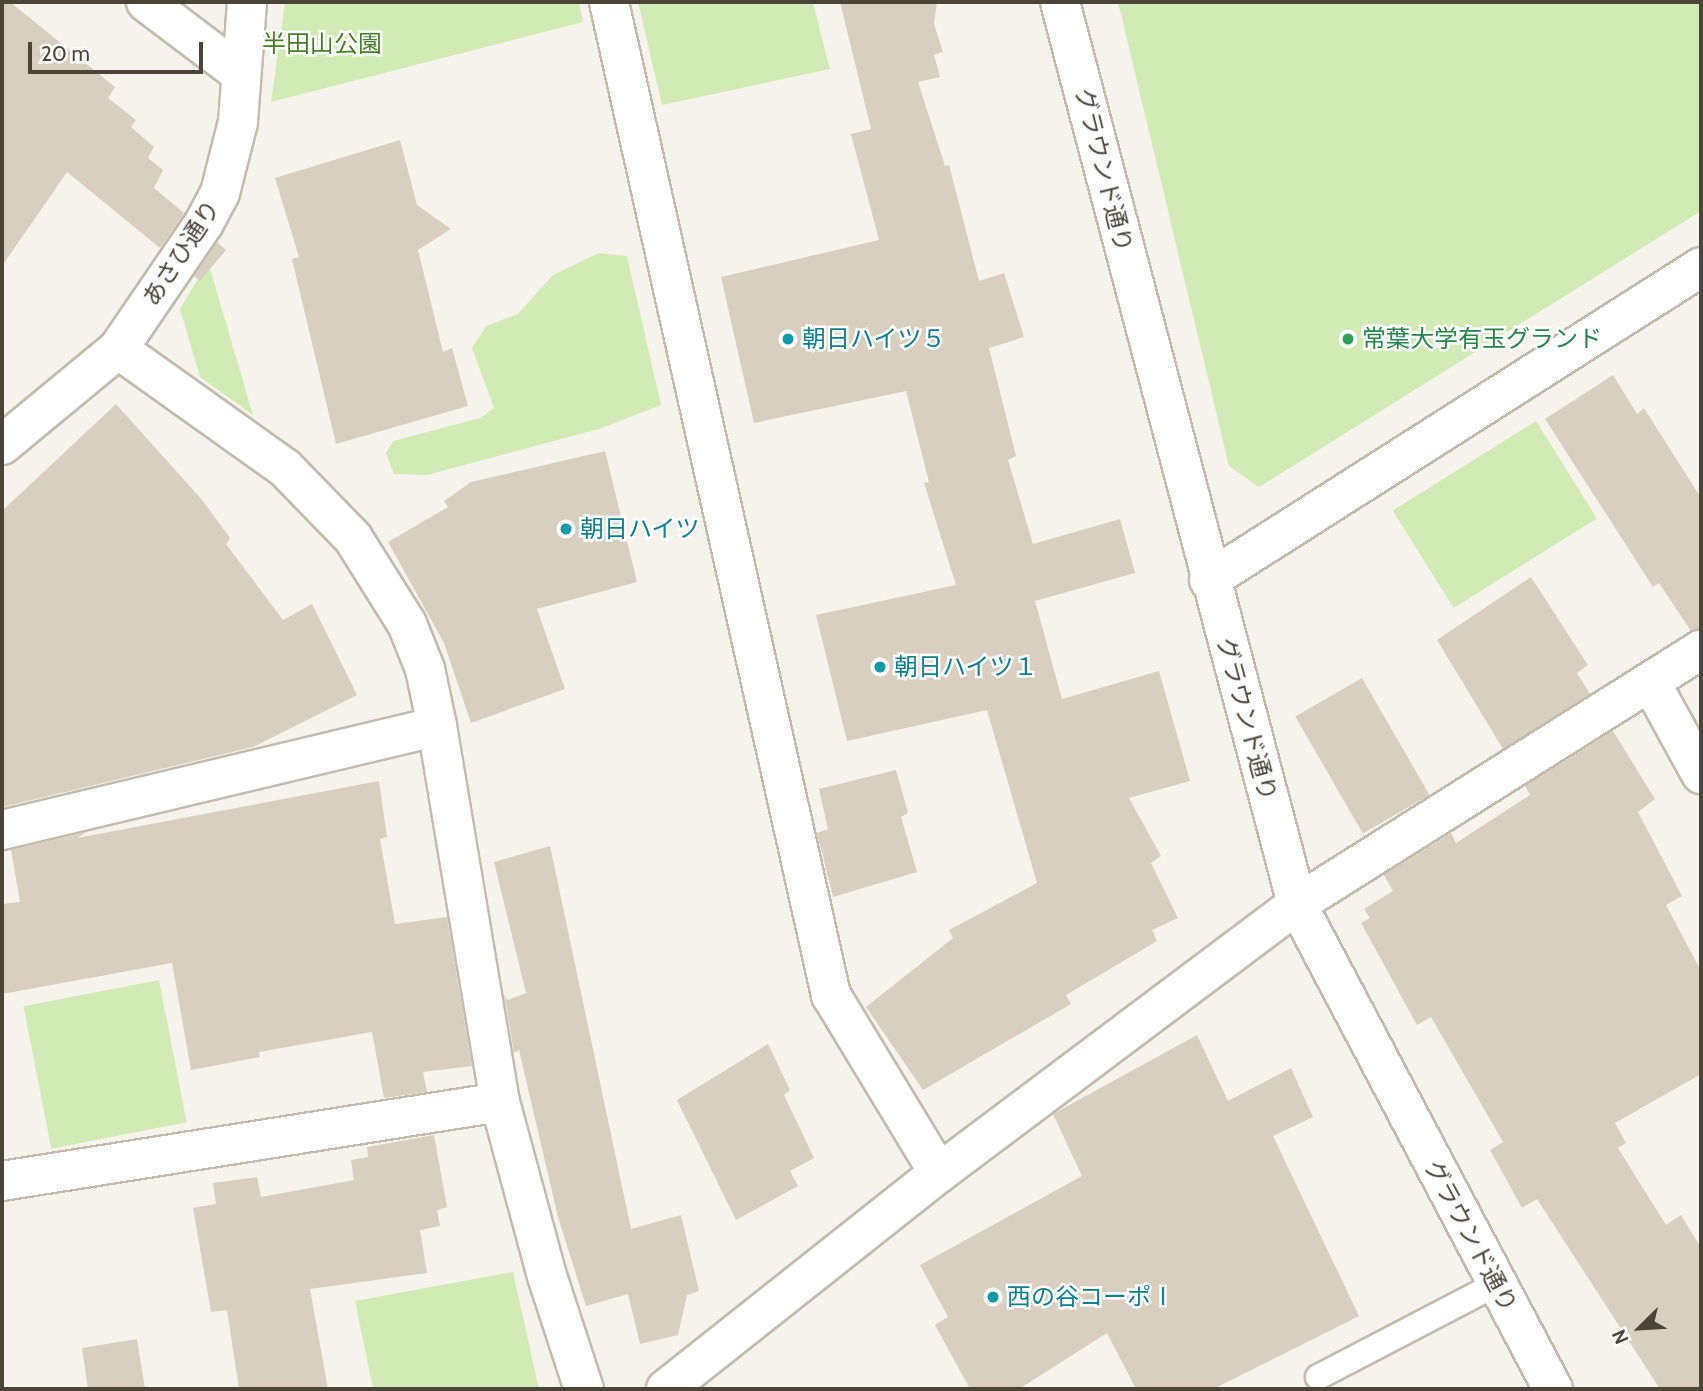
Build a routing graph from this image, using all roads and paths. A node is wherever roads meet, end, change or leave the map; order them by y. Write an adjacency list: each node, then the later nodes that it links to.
1 (146, 2): 5 (street)
2 (247, 2): 5 (street, あさひ通り)
3 (609, 2): 17 (street)
4 (1060, 2): 9 (street, グラウンド通り)
5 (240, 73): 7 (street, あさひ通り)
6 (1701, 267): 9 (street)
7 (118, 349): 8 (street, あさひ通り); 12 (street)
8 (2, 445)
9 (1209, 580): 15 (street, グラウンド通り)
10 (1701, 650): 11 (street)
11 (1651, 683): 13 (street); 15 (street)
12 (437, 726): 14 (street); 16 (street)
13 (1701, 774)
14 (2, 830)
15 (1297, 904): 17 (street); 19 (street, グラウンド通り)
16 (500, 1102): 18 (street); 21 (street)
17 (939, 1173): 22 (street)
18 (2, 1181)
19 (1497, 1284): 20 (lane); 23 (street, グラウンド通り)
20 (1318, 1377)
21 (584, 1389)
22 (666, 1389)
23 (1553, 1389)

